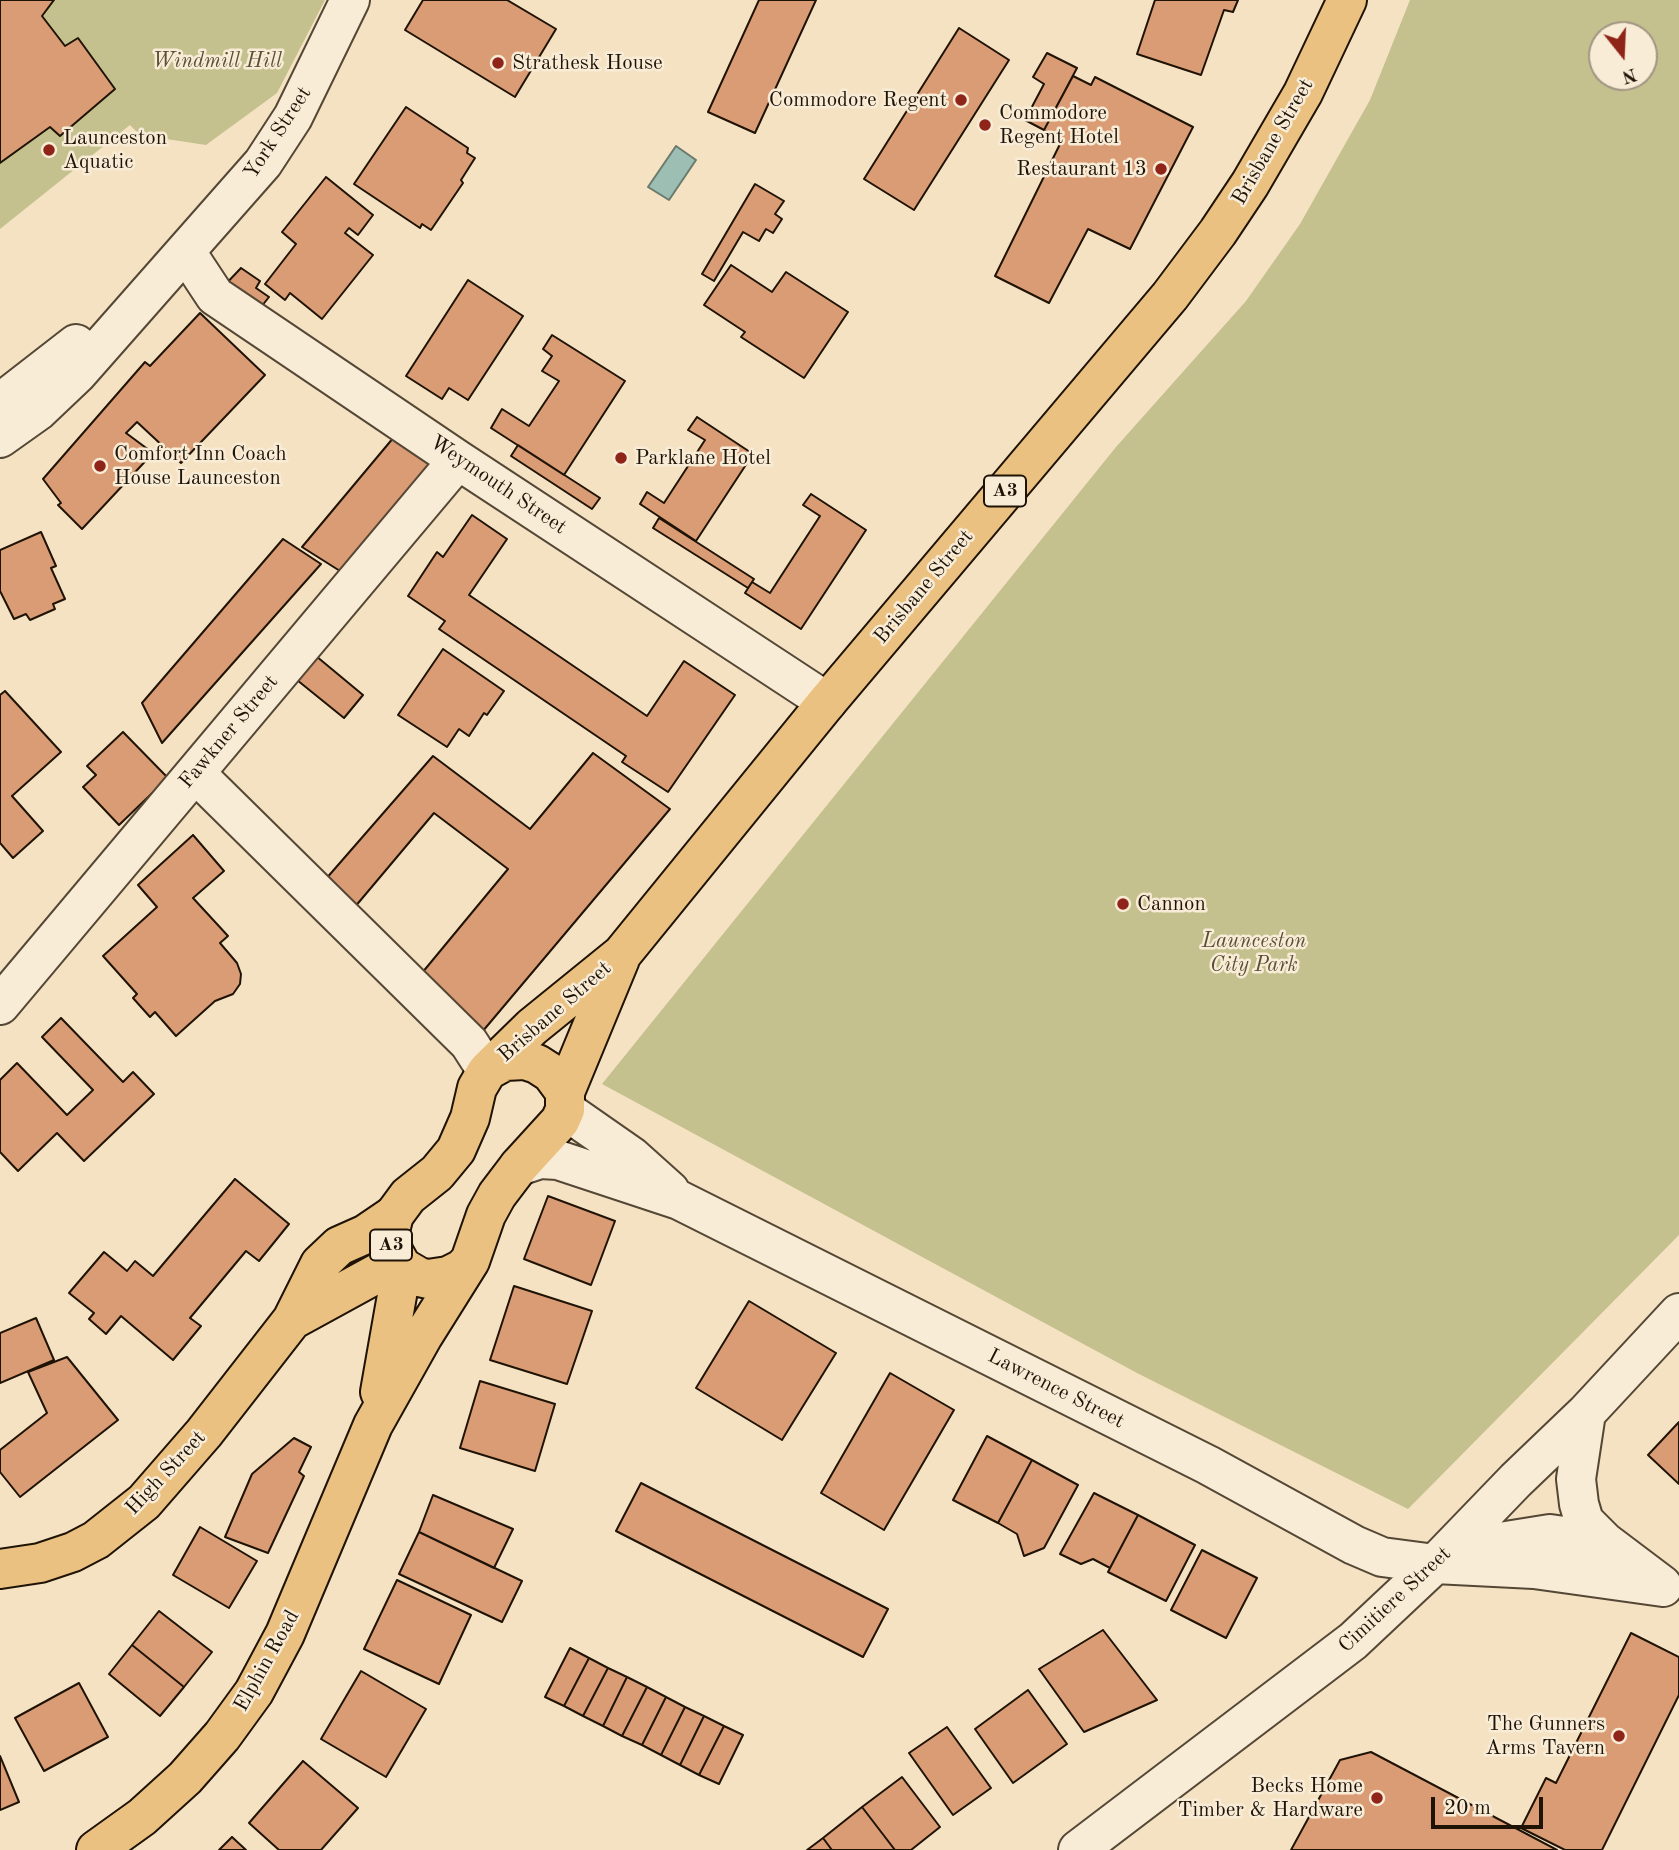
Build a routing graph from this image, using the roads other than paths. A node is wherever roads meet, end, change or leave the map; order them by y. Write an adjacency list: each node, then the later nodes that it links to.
1 (350, 0): 3 (street, York Street)
2 (1347, 0): 7 (main road, Brisbane Street / A3)
3 (186, 252): 4 (street, York Street); 5 (street, York Street); 6 (street, Weymouth Street)
4 (0, 403)
5 (0, 438)
6 (458, 460): 7 (street, Weymouth Street); 8 (street, Fawkner Street)
7 (827, 702): 9 (main road, Brisbane Street / A3)
8 (195, 773): 10 (street, Fawkner Street); 11 (street)
9 (622, 954): 11 (main road, Brisbane Street / A3); 12 (main road, Brisbane Street / A3)
10 (0, 1005)
11 (488, 1071): 12 (main road); 15 (main road, A3)
12 (565, 1101): 13 (main road, A3); 14 (street, Lawrence Street)
13 (519, 1166): 14 (street, Lawrence Street); 16 (main road, A3)
14 (679, 1200): 23 (street, Lawrence Street)
15 (394, 1215): 17 (main road, A3); 19 (main road, High Street)
16 (470, 1261): 17 (main road, A3); 21 (main road, Elphin Road / A3)
17 (400, 1264): 19 (main road, High Street); 21 (main road, Elphin Road / A3)
18 (1679, 1313): 20 (street, Cimitiere Street)
19 (292, 1320): 24 (main road, High Street)
20 (1586, 1413): 22 (street); 23 (street, Cimitiere Street)
21 (373, 1425): 26 (main road, Elphin Road / A3)
22 (1605, 1542): 23 (street, Lawrence Street); 25 (street, Lawrence Street)
23 (1435, 1564): 25 (street, Lawrence Street); 27 (street, Cimitiere Street)
24 (0, 1569)
25 (1671, 1591)
26 (96, 1850)
27 (1078, 1850)

